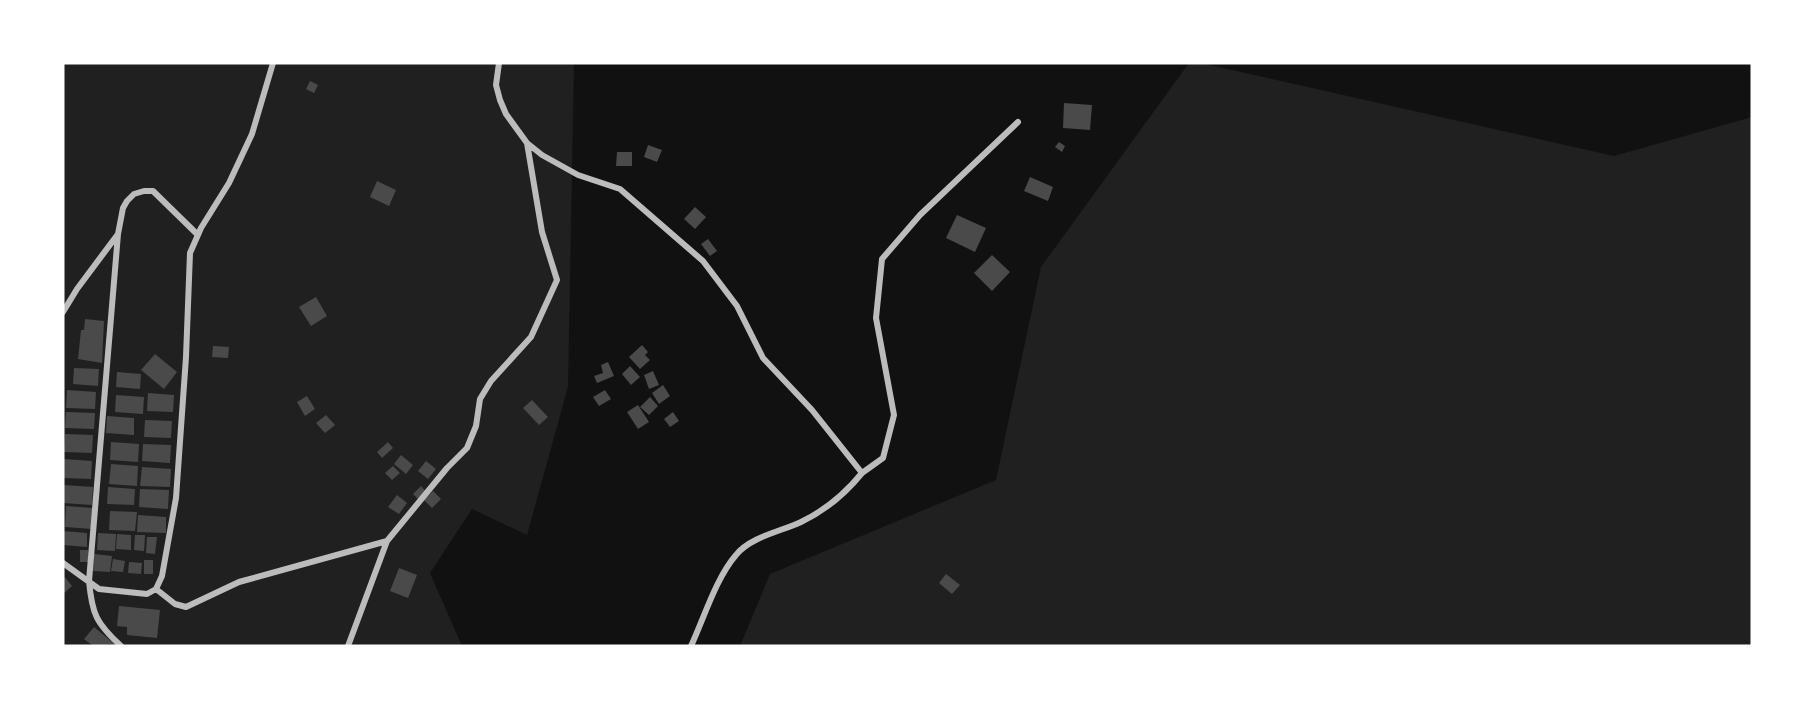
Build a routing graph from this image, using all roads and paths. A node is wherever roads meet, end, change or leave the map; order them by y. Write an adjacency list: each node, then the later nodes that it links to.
1 (273, 63): 6 (street)
2 (499, 63): 4 (street)
3 (1018, 122): 8 (street)
4 (527, 143): 8 (street); 9 (street)
5 (118, 234): 6 (street); 7 (street); 11 (street)
6 (198, 235): 12 (street)
7 (63, 312)
8 (862, 473): 15 (street)
9 (387, 541): 12 (street); 14 (street)
10 (63, 563): 11 (street)
11 (89, 581): 12 (street); 13 (street)
12 (156, 589)
13 (121, 646)
14 (348, 646)
15 (691, 646)

